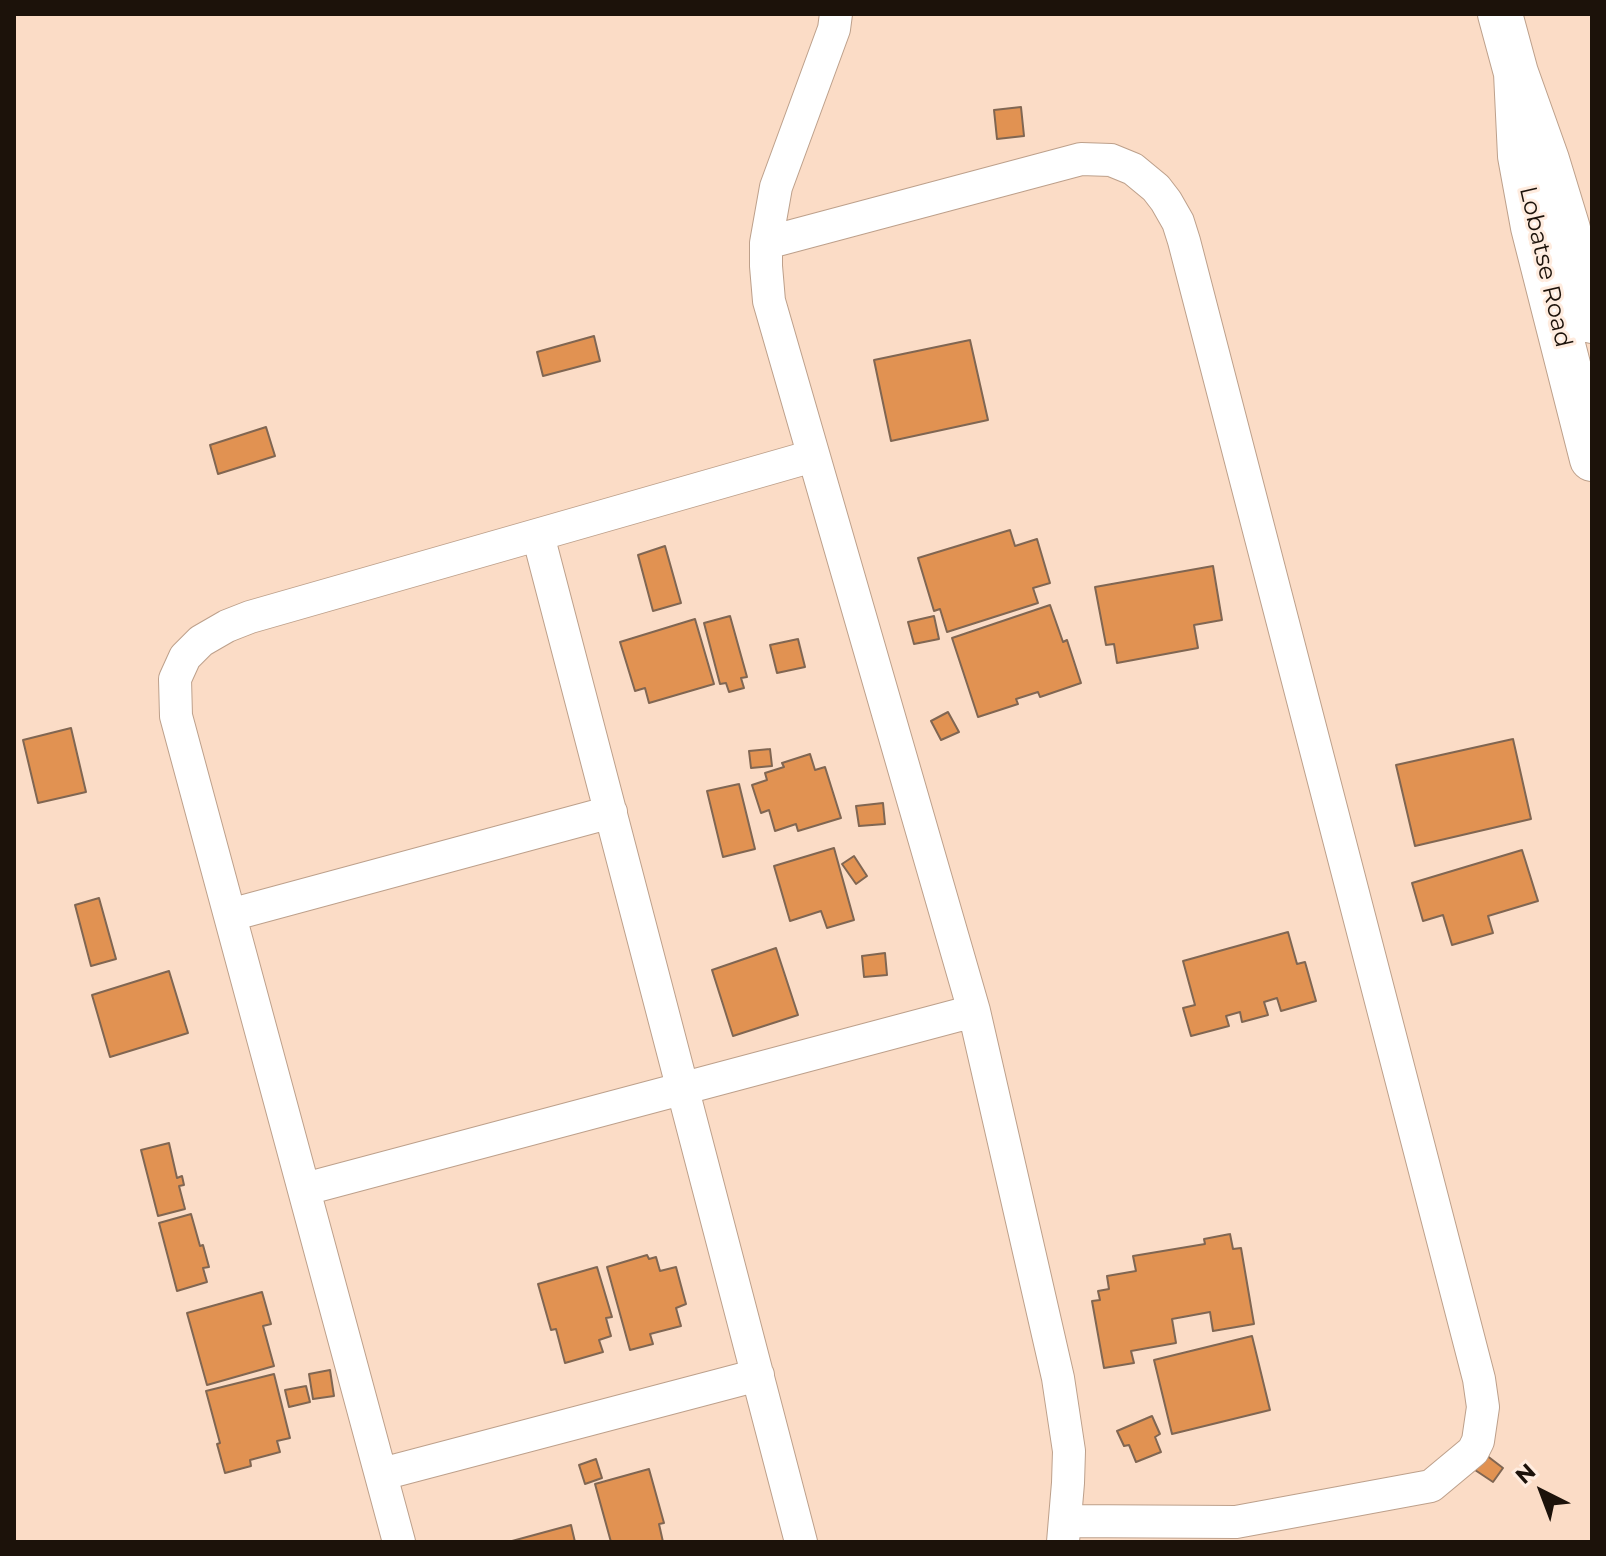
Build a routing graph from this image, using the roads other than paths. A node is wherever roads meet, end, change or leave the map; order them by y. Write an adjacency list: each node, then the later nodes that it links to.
1 (836, 14): 4 (street)
2 (1500, 14): 3 (highway, Lobatse Road)
3 (1516, 73): 5 (highway, Lobatse Road); 7 (highway, Lobatse Road)
4 (766, 243): 6 (street); 16 (street)
5 (1592, 321)
6 (813, 456): 8 (street); 11 (street)
7 (1592, 459)
8 (538, 535): 9 (street); 10 (street)
9 (611, 812): 10 (street); 12 (street)
10 (230, 915): 13 (street)
11 (974, 1011): 12 (street); 16 (street)
12 (684, 1088): 13 (street); 14 (street)
13 (305, 1189): 15 (street)
14 (758, 1375): 15 (street); 18 (street)
15 (382, 1474): 17 (street)
16 (1064, 1532)
17 (399, 1542)
18 (801, 1542)

